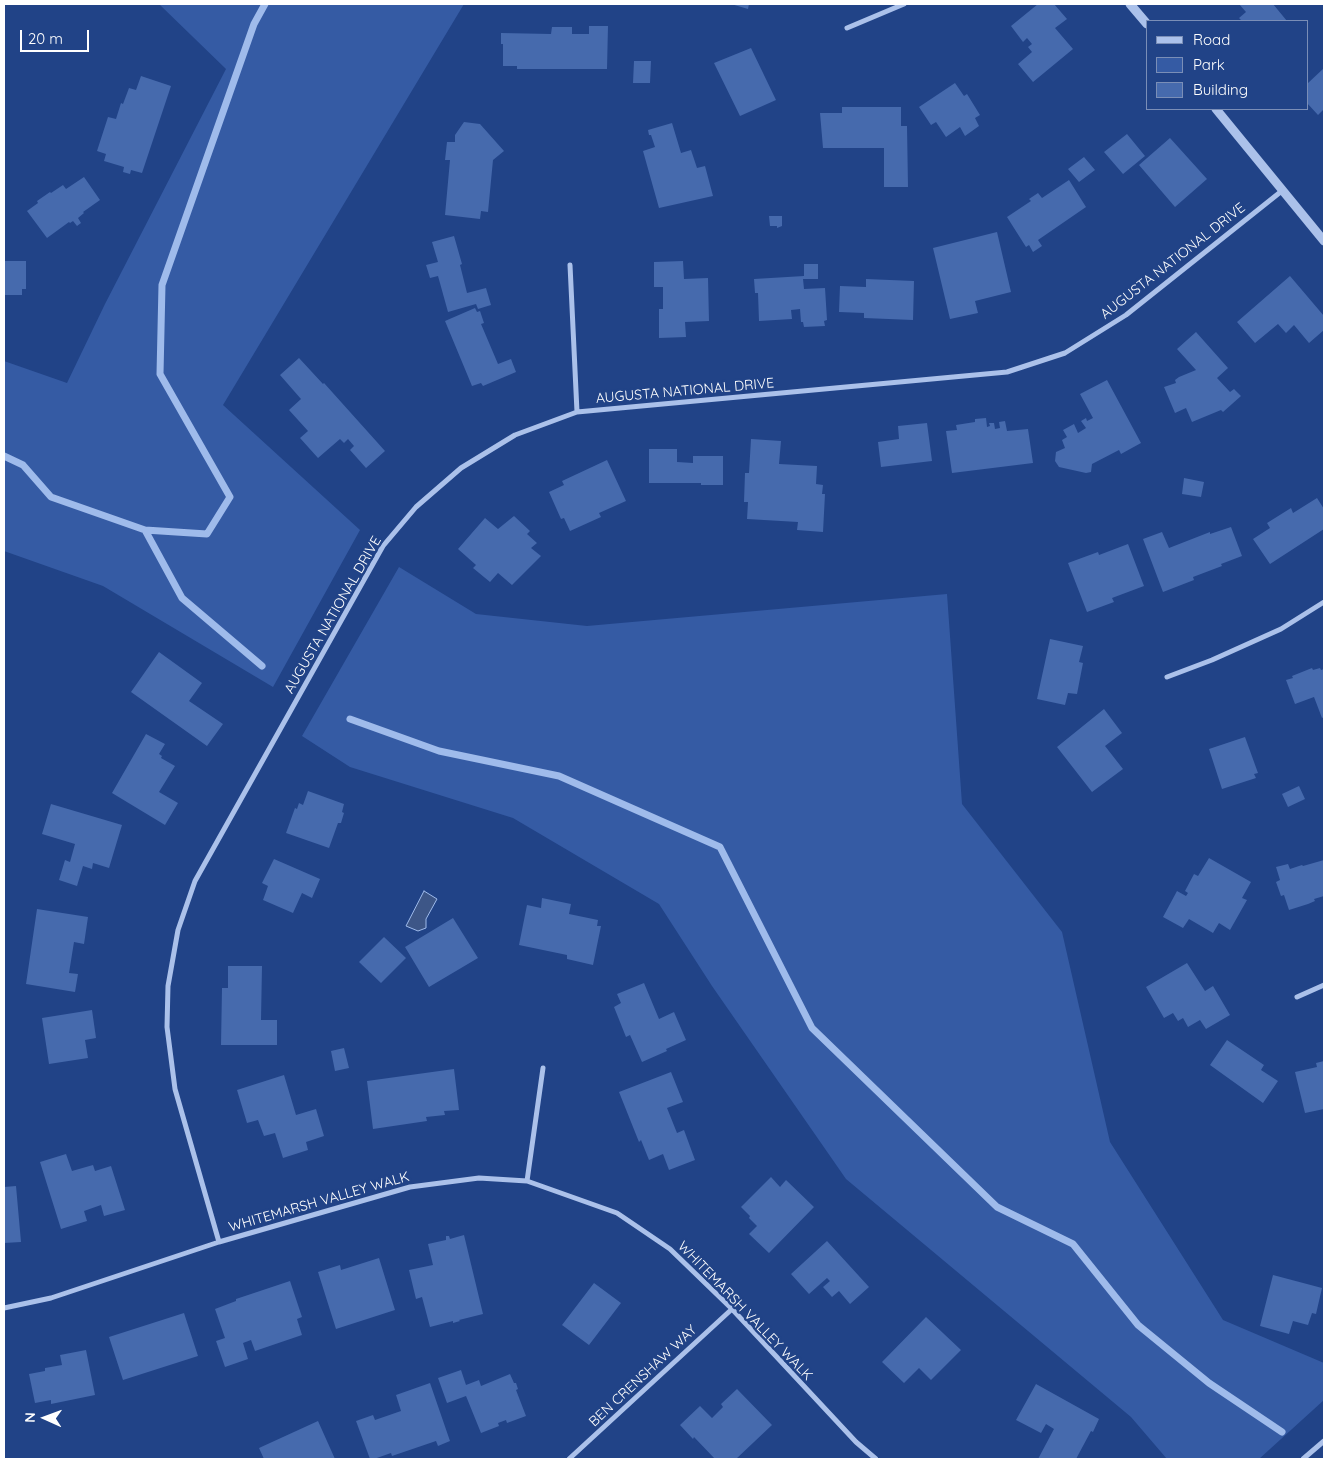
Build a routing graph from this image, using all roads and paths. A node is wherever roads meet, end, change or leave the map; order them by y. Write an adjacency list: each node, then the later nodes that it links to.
1 (904, 4): 4 (street)
2 (1130, 4): 3 (street)
3 (1146, 23)
4 (847, 28)
5 (1217, 110): 6 (street)
6 (1283, 190): 7 (street); 9 (street, AUGUSTA NATIONAL DRIVE)
7 (1324, 241)
8 (570, 265): 9 (street)
9 (576, 412): 16 (street, AUGUSTA NATIONAL DRIVE)
10 (1324, 602): 11 (street)
11 (1167, 677)
12 (1324, 985): 13 (street)
13 (1298, 997)
14 (543, 1068): 15 (street)
15 (527, 1181): 16 (street, WHITEMARSH VALLEY WALK); 18 (street, WHITEMARSH VALLEY WALK)
16 (219, 1242): 17 (street, WHITEMARSH VALLEY WALK)
17 (4, 1308)
18 (732, 1310): 20 (street, BEN CRENSHAW WAY); 21 (street, WHITEMARSH VALLEY WALK)
19 (1324, 1441): 22 (street)
20 (569, 1459)
21 (876, 1459)
22 (1303, 1459)

